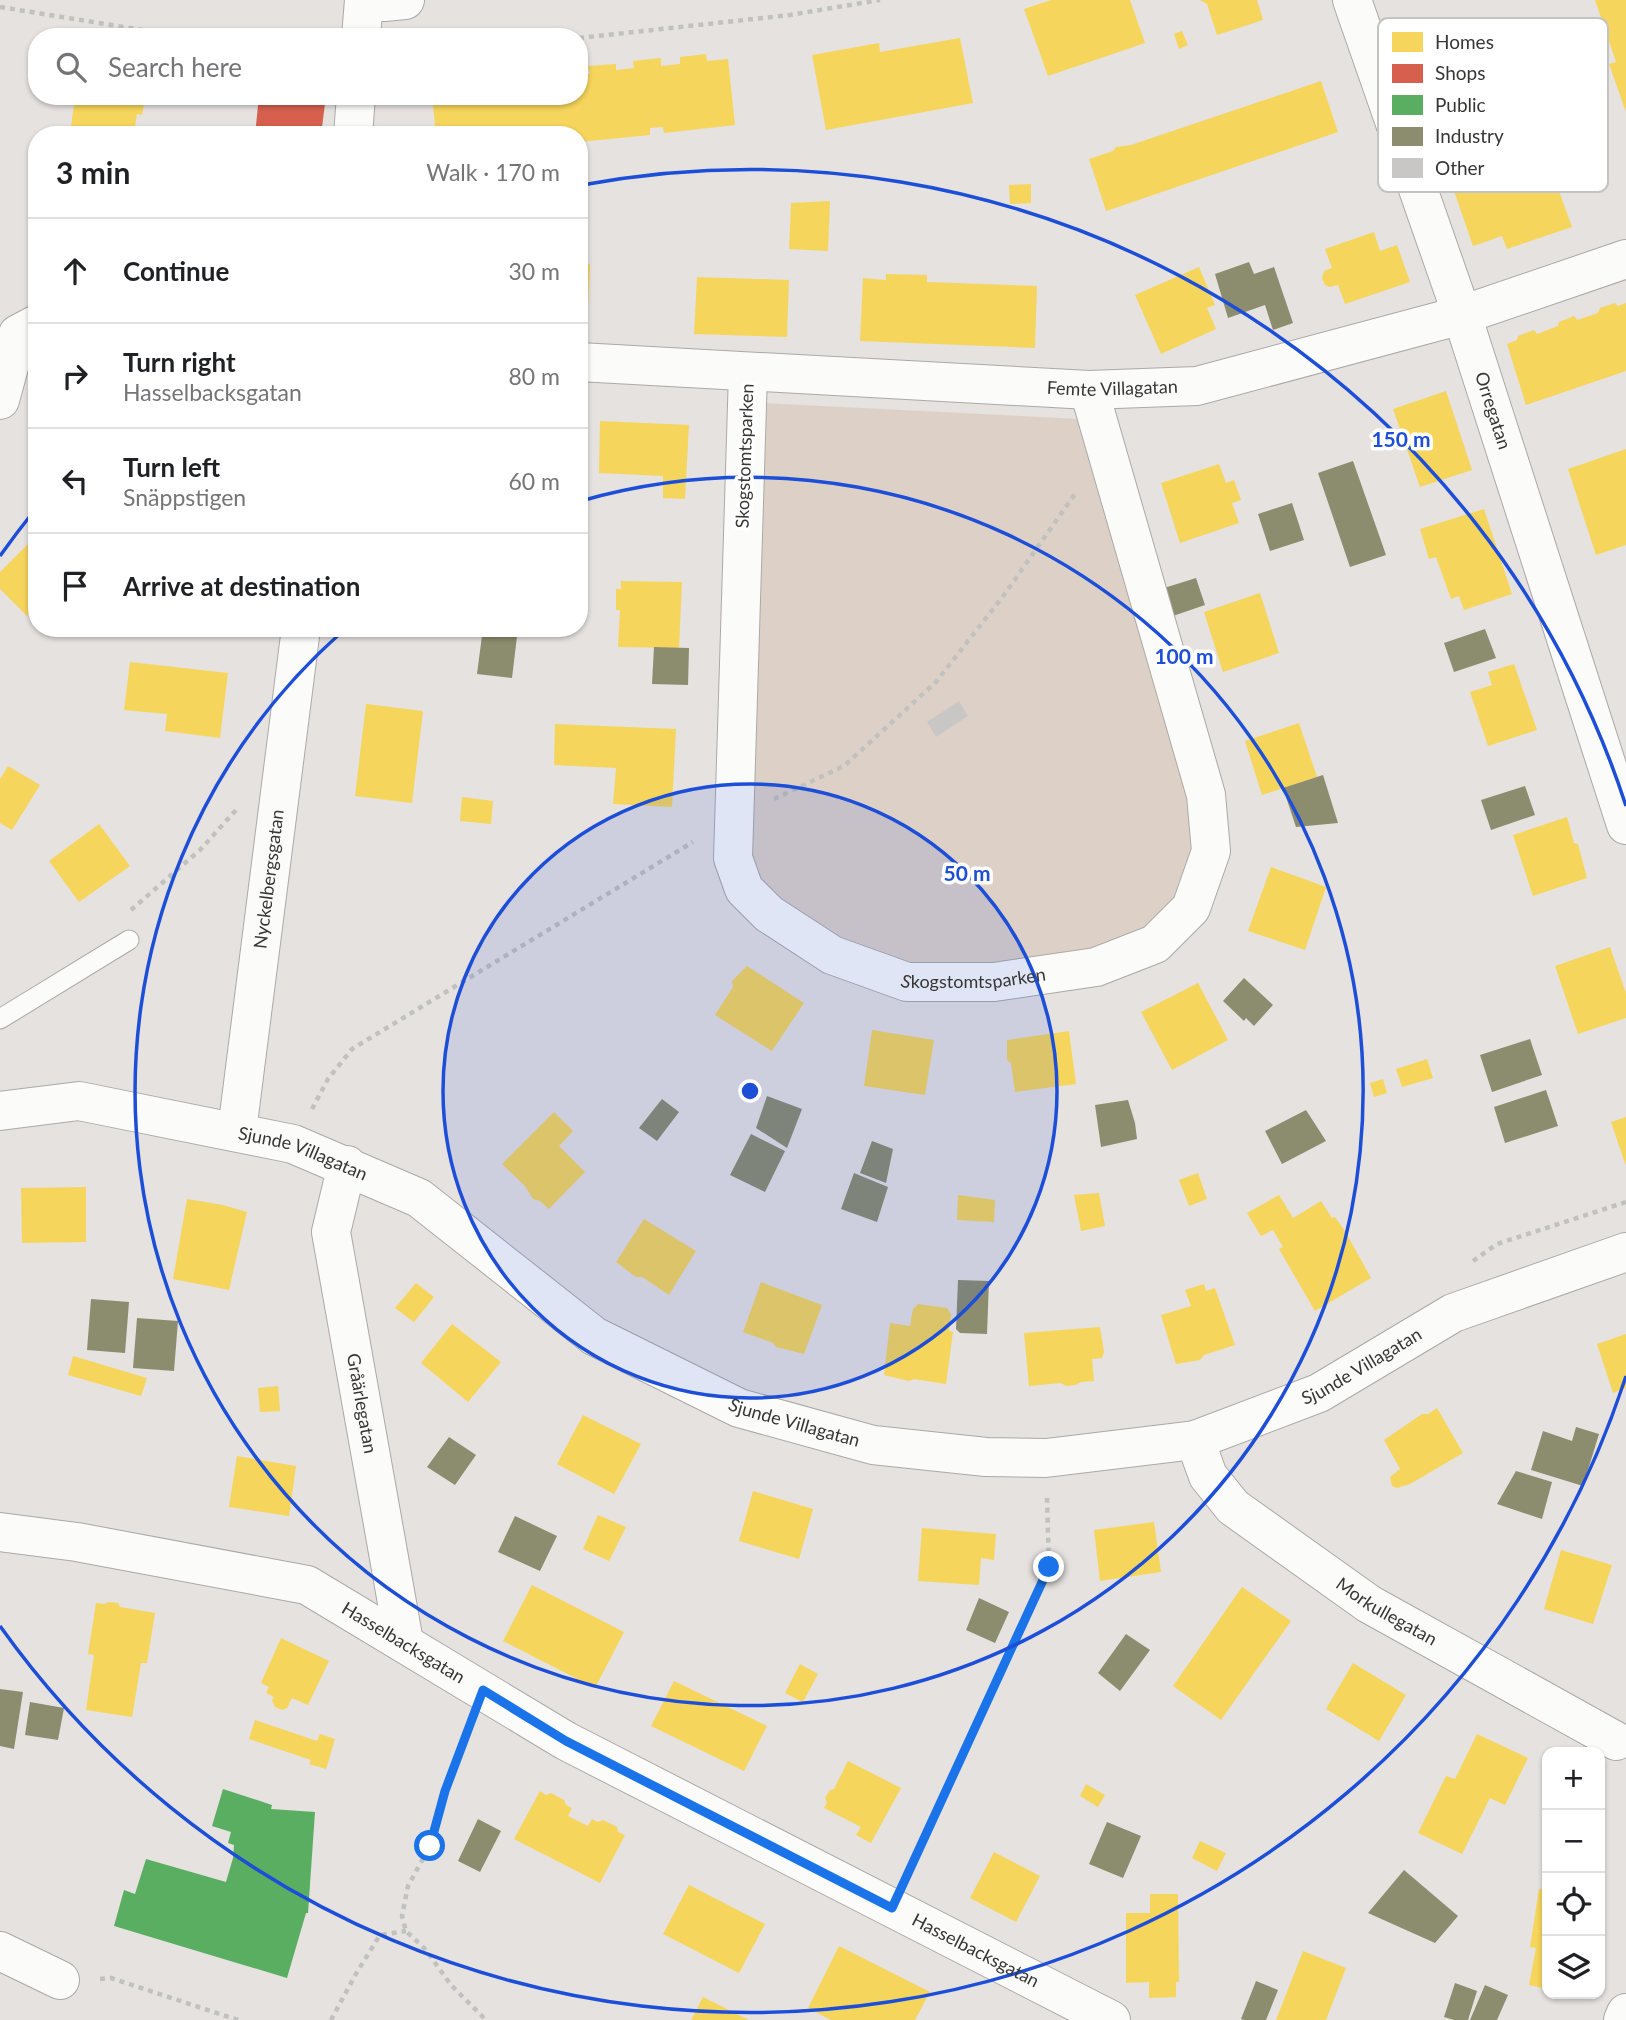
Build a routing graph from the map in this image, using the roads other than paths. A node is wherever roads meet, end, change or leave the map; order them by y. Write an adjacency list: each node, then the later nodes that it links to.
1 (364, 0): 5 (street)
2 (373, 0): 3 (street)
3 (405, 0)
4 (1352, 0): 6 (street, Orregatan)
5 (362, 28)
6 (1378, 74)
7 (355, 105): 8 (street)
8 (354, 126)
9 (1419, 192): 11 (street, Orregatan)
10 (1626, 259): 11 (street, Femte Villagatan)
11 (1462, 315): 15 (street, Femte Villagatan); 18 (street, Orregatan)
12 (28, 329): 16 (street)
13 (588, 363): 14 (street, Femte Villagatan)
14 (748, 373): 15 (street, Femte Villagatan); 15 (street, Skogstomtsparken)
15 (1089, 390)
16 (0, 400)
17 (300, 637): 23 (street, Nyckelbergsgatan)
18 (1613, 740): 19 (street, Orregatan)
19 (1626, 825)
20 (129, 940): 21 (lane)
21 (0, 1019)
22 (0, 1111): 23 (street, Sjunde Villagatan)
23 (237, 1131): 24 (street, Sjunde Villagatan)
24 (347, 1166): 26 (street, Sjunde Villagatan); 28 (street, Gråärlegatan)
25 (1626, 1252): 26 (street, Sjunde Villagatan)
26 (1195, 1440): 29 (street, Morkullegatan)
27 (0, 1532): 28 (street, Hasselbacksgatan)
28 (404, 1642): 33 (street, Hasselbacksgatan)
29 (1623, 1738)
30 (0, 1951): 31 (street)
31 (60, 1980)
32 (1626, 2013): 34 (street)
33 (1111, 2020)
34 (1623, 2020)

